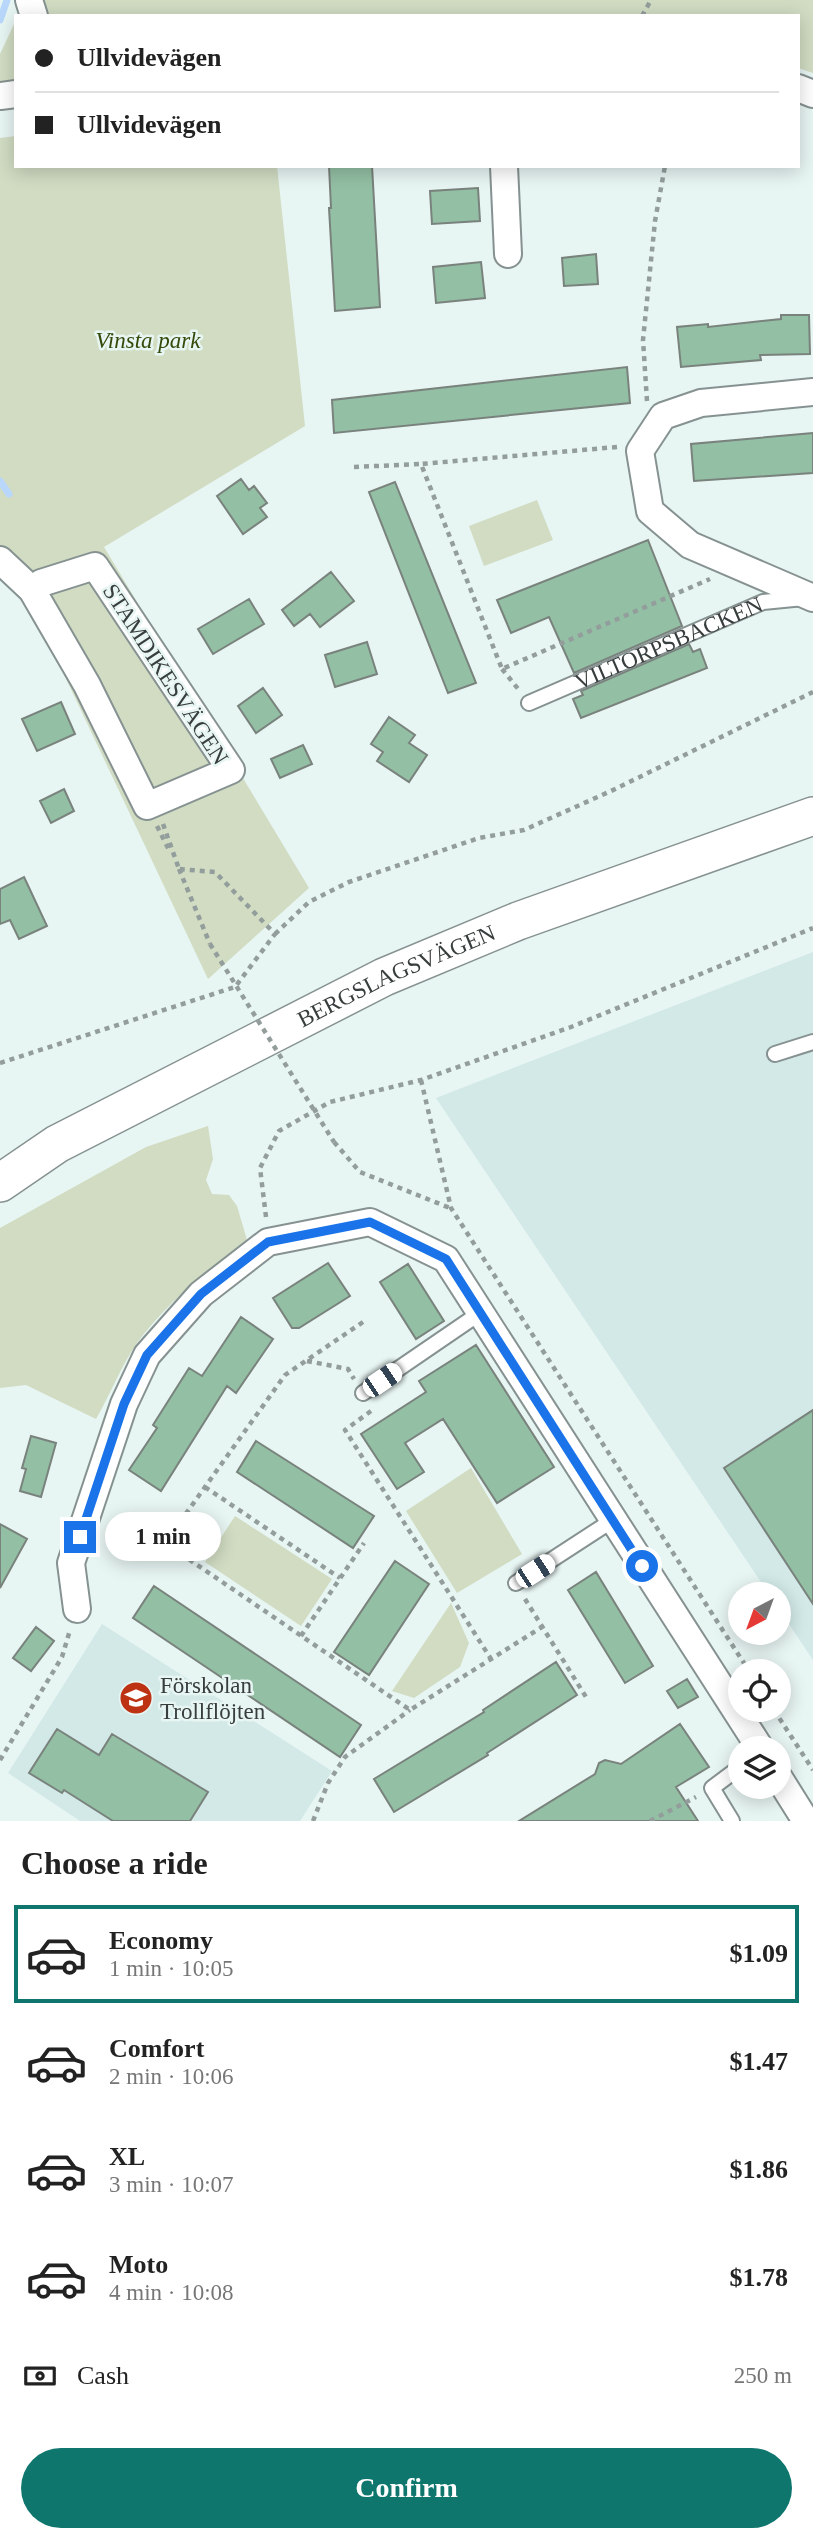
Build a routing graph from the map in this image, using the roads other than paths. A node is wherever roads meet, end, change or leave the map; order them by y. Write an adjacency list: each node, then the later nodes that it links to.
1 (504, 168): 2 (street)
2 (508, 254)
3 (813, 393): 6 (street, VILTORPSBACKEN)
4 (0, 561): 5 (street)
5 (32, 590): 5 (street, STAMDIKESVÄGEN)
6 (813, 598): 7 (lane, VILTORPSBACKEN)
7 (529, 704)
8 (813, 816): 11 (main road, BERGSLAGSVÄGEN)
9 (813, 1042): 10 (lane)
10 (775, 1054)
11 (0, 1183)
12 (480, 1313): 13 (lane); 14 (street); 16 (street)
13 (363, 1394)
14 (612, 1520): 15 (lane); 17 (street)
15 (516, 1583)
16 (77, 1609)
17 (752, 1736)
18 (728, 1776): 20 (lane)
19 (791, 1797): 21 (street)
20 (732, 1821)
21 (806, 1821)

